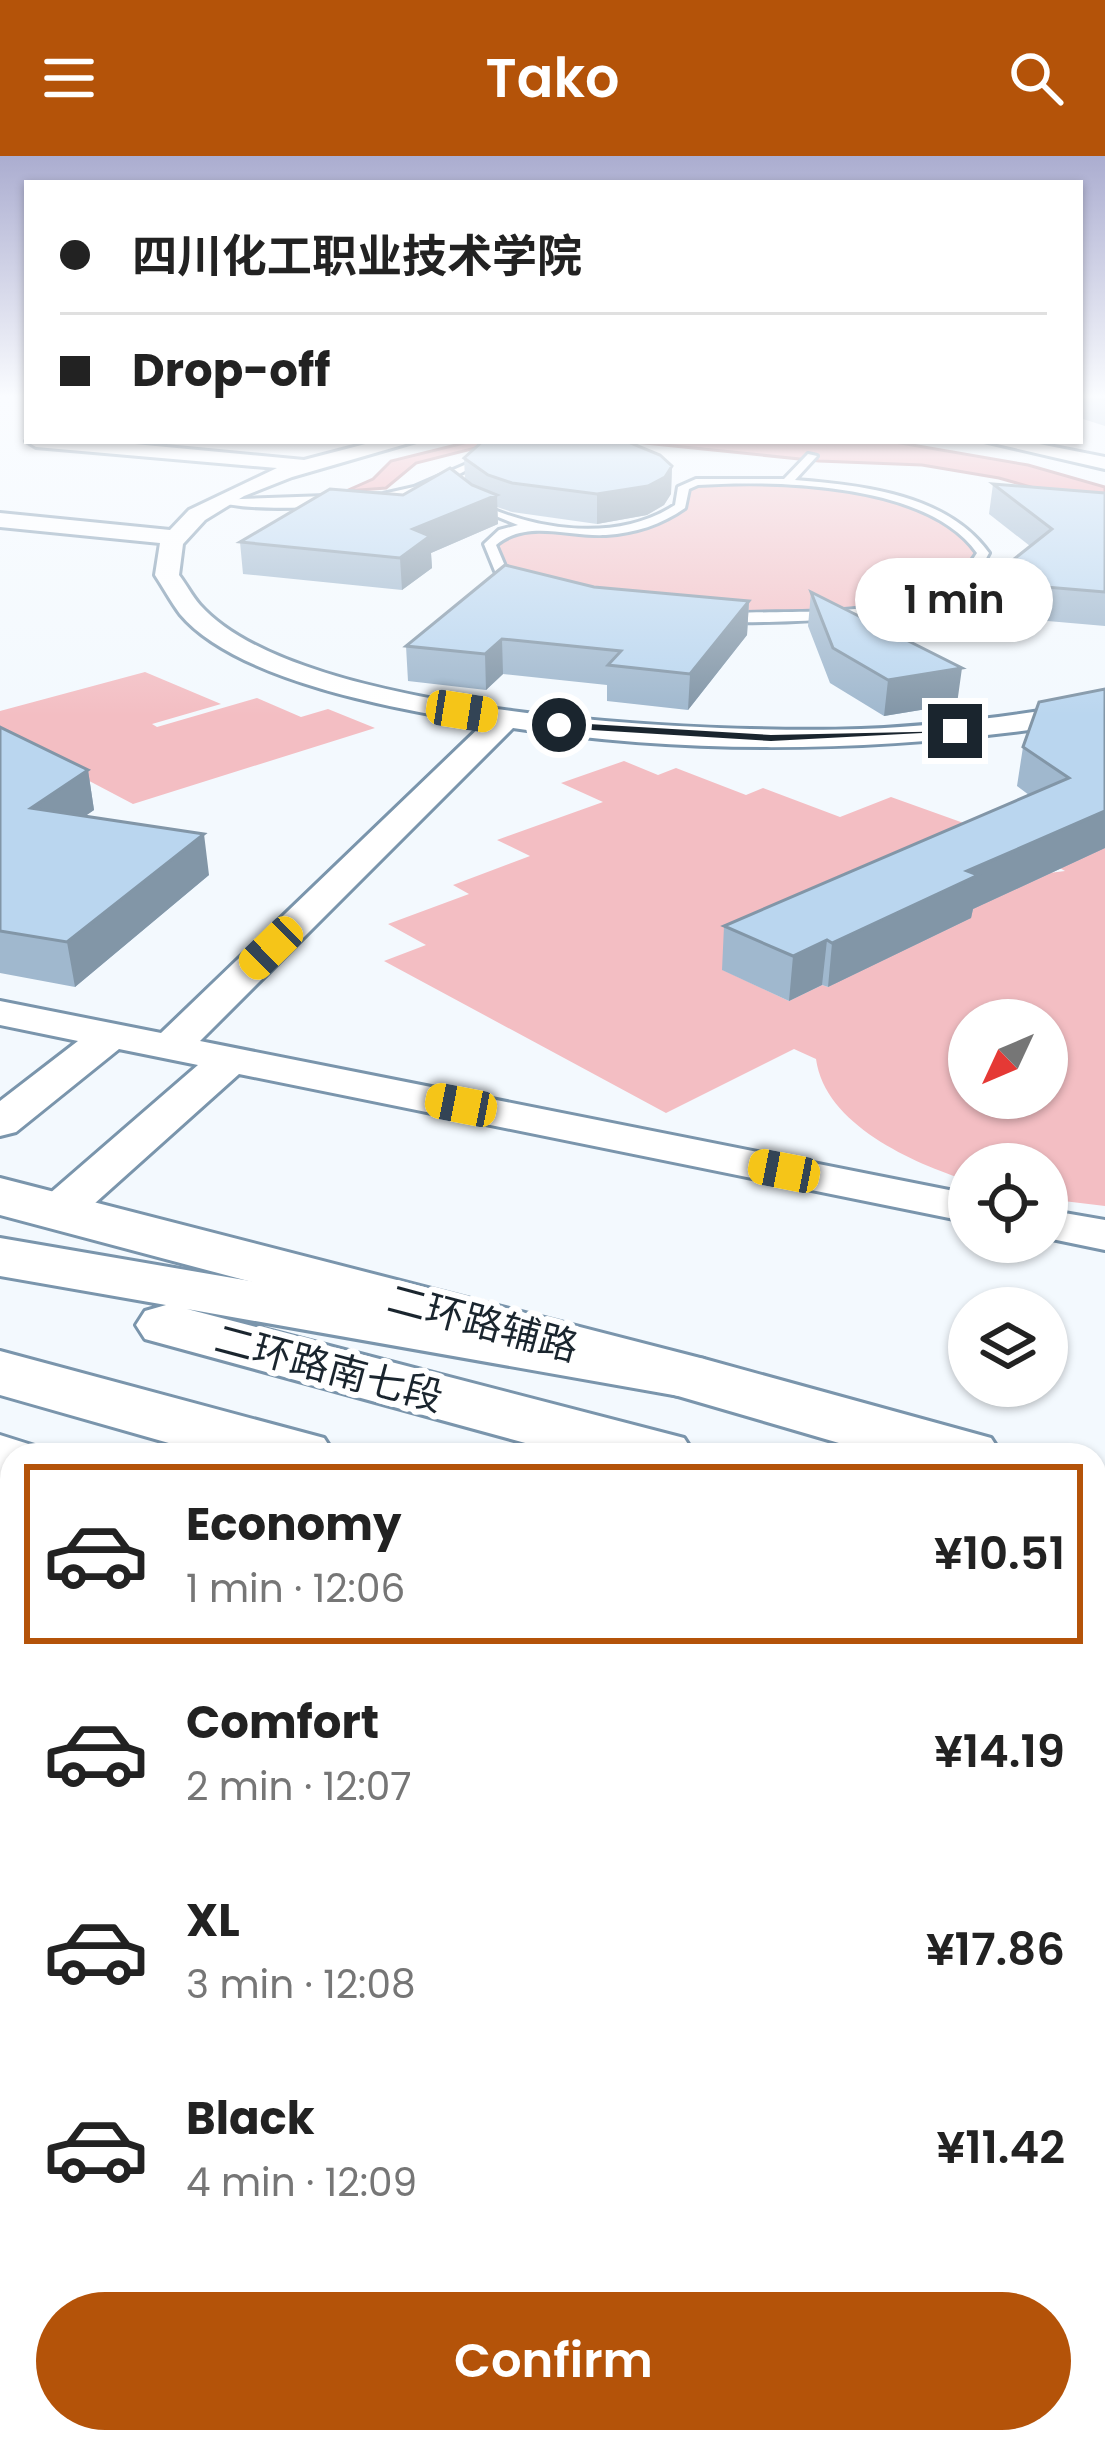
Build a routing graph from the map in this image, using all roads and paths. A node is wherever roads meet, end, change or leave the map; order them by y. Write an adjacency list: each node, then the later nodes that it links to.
1 (217, 502): 7 (street)
2 (469, 502): 6 (lane)
3 (682, 502): 6 (lane)
4 (899, 502): 9 (lane)
5 (0, 520): 7 (street)
6 (533, 525): 8 (lane)
7 (176, 538): 11 (street)
8 (537, 589)
9 (696, 617)
10 (1105, 710): 11 (street)
11 (506, 718): 14 (street)
12 (0, 1013): 13 (street)
13 (111, 1035): 14 (street); 16 (street)
14 (170, 1047): 15 (street)
15 (230, 1059): 17 (street); 18 (street)
16 (0, 1124)
17 (29, 1204): 24 (main road, 二环路辅路)
18 (948, 1204)
19 (1068, 1227): 20 (street)
20 (1105, 1235)
21 (0, 1257): 24 (main road)
22 (0, 1280): 28 (main road, 二环路南七段)
23 (0, 1373): 27 (main road)
24 (679, 1374): 29 (main road, 二环路辅路)
25 (0, 1395): 26 (main road)
26 (127, 1443)
27 (254, 1443)
28 (613, 1443)
29 (923, 1443)

